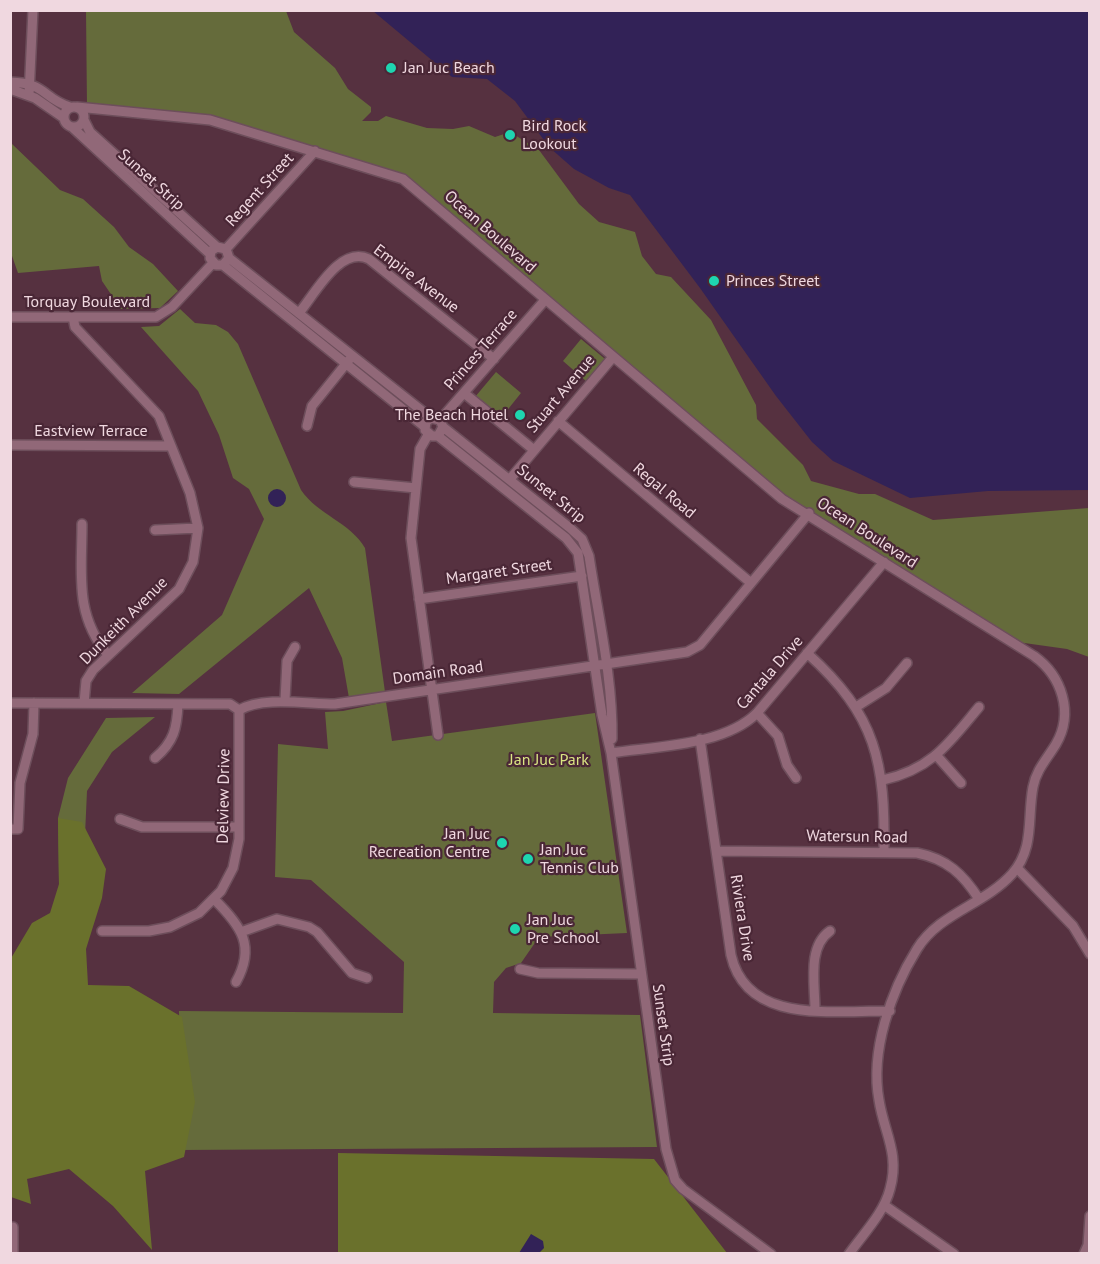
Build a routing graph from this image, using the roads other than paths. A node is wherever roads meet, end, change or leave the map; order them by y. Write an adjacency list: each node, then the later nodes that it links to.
1 (33, 10): 3 (street)
2 (10, 82): 3 (street)
3 (31, 83): 5 (street); 6 (street)
4 (10, 89): 5 (street, Sunset Strip)
5 (29, 95): 8 (street, Sunset Strip)
6 (73, 107): 7 (street, Ocean Boulevard); 8 (street); 9 (street, Sunset Strip)
7 (101, 109): 9 (street, Ocean Boulevard); 11 (street, Ocean Boulevard)
8 (64, 118): 10 (street, Sunset Strip)
9 (84, 118): 10 (street); 12 (street, Sunset Strip)
10 (72, 127): 12 (street, Sunset Strip)
11 (315, 151): 12 (street, Regent Street); 13 (street, Ocean Boulevard)
12 (220, 256): 14 (street, Sunset Strip); 16 (street, Torquay Boulevard); 20 (street, Sunset Strip)
13 (545, 300): 18 (street, Ocean Boulevard); 19 (street, Princes Terrace)
14 (299, 313): 17 (street, Sunset Strip); 19 (street, Empire Avenue)
15 (10, 317): 16 (street, Torquay Boulevard)
16 (73, 317): 26 (street, Dunkeith Avenue)
17 (353, 356): 20 (street); 24 (street, Sunset Strip)
18 (613, 357): 22 (street, Stuart Avenue); 31 (street, Ocean Boulevard)
19 (494, 358): 21 (street, Princes Terrace)
20 (346, 364): 23 (street); 24 (street, Sunset Strip)
21 (464, 393): 24 (street, Princes Terrace); 27 (street)
22 (558, 421): 27 (street, Stuart Avenue); 37 (street, Regal Road)
23 (307, 426)
24 (434, 427): 28 (street, Sunset Strip); 30 (street); 36 (street, Sunset Strip)
25 (10, 445): 26 (street, Eastview Terrace)
26 (171, 446): 33 (street, Dunkeith Avenue)
27 (534, 450): 28 (street, Stuart Avenue)
28 (510, 479): 43 (street, Sunset Strip)
29 (354, 482): 30 (street)
30 (416, 488): 38 (street)
31 (809, 513): 35 (street, Ocean Boulevard); 37 (street, Domain Road)
32 (82, 524): 41 (street)
33 (198, 528): 34 (street); 41 (street, Dunkeith Avenue)
34 (155, 530)
35 (884, 562): 40 (street, Cantala Drive); 68 (street, Ocean Boulevard)
36 (582, 576): 38 (street, Margaret Street); 44 (street, Sunset Strip)
37 (751, 584): 43 (street, Domain Road)
38 (419, 598): 45 (street)
39 (295, 646): 46 (street)
40 (807, 653): 52 (street); 54 (street, Cantala Drive)
41 (108, 656): 49 (street, Dunkeith Avenue)
42 (907, 663): 52 (street)
43 (605, 664): 44 (street, Domain Road); 57 (street, Sunset Strip)
44 (594, 666): 45 (street, Domain Road); 57 (street, Sunset Strip)
45 (432, 689): 46 (street, Domain Road); 55 (street)
46 (285, 700): 53 (street, Domain Road)
47 (10, 703): 48 (street, Domain Road)
48 (34, 703): 49 (street, Domain Road); 65 (street)
49 (84, 703): 50 (street, Domain Road)
50 (178, 704): 53 (street, Domain Road); 59 (street)
51 (979, 706): 58 (street)
52 (856, 707): 61 (street)
53 (239, 710): 64 (street, Delview Drive)
54 (757, 713): 56 (street, Cantala Drive); 60 (street)
55 (438, 735)
56 (700, 739): 57 (street, Cantala Drive); 66 (street, Riviera Drive)
57 (611, 753): 76 (street, Sunset Strip)
58 (937, 756): 61 (street); 62 (street)
59 (155, 758)
60 (796, 778)
61 (883, 780): 67 (street)
62 (961, 783)
63 (120, 819): 64 (street)
64 (239, 827): 70 (street, Delview Drive)
65 (10, 829)
66 (716, 851): 67 (street, Watersun Road); 79 (street, Riviera Drive)
67 (884, 852): 69 (street, Watersun Road)
68 (1017, 868): 69 (street, Ocean Boulevard); 74 (street)
69 (980, 899): 80 (street, Ocean Boulevard)
70 (215, 900): 71 (street, Delview Drive); 73 (street)
71 (102, 931)
72 (830, 931): 79 (street)
73 (241, 932): 77 (street); 78 (street)
74 (1089, 954)
75 (520, 969): 76 (street)
76 (641, 974): 85 (street, Sunset Strip)
77 (367, 978)
78 (236, 982)
79 (814, 1010): 80 (street, Riviera Drive)
80 (890, 1011): 81 (street, Ocean Boulevard)
81 (884, 1205): 86 (street, Ocean Boulevard); 87 (street)
82 (1089, 1216): 88 (street)
83 (13, 1227): 84 (street)
84 (13, 1254)
85 (771, 1254)
86 (849, 1254)
87 (954, 1254)
88 (1084, 1254)

